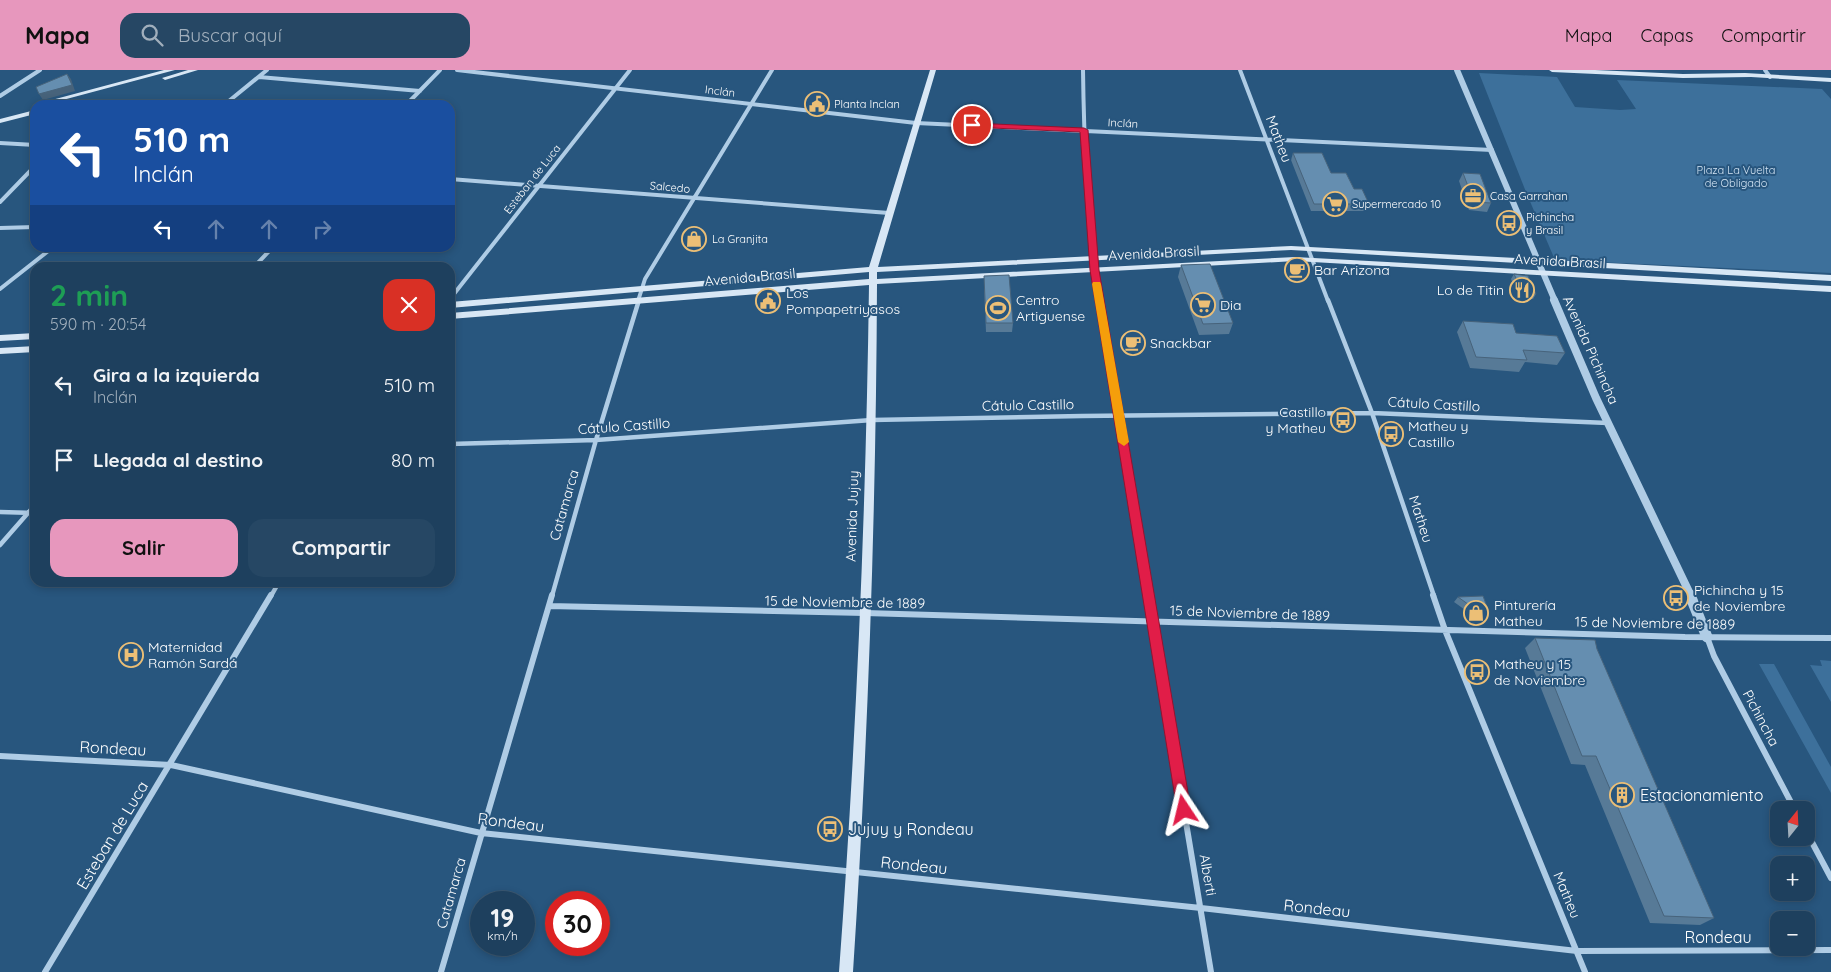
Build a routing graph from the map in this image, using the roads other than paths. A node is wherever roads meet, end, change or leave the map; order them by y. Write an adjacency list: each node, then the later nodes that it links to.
1 (40, 70): 22 (street)
2 (172, 70): 23 (main road)
3 (195, 70): 24 (main road)
4 (267, 70): 16 (street)
5 (440, 70): 21 (street)
6 (457, 70): 20 (street, Inclán)
7 (630, 70): 20 (street, Esteban de Luca)
8 (772, 70): 27 (street, Catamarca)
9 (933, 70): 32 (main road, Avenida Jujuy)
10 (1083, 70): 33 (street, Alberti)
11 (1240, 70): 34 (street, Matheu)
12 (1457, 70): 37 (street, Avenida Pichincha)
13 (1552, 70): 17 (main road)
14 (1688, 70): 17 (main road)
15 (1765, 70): 18 (street)
16 (259, 76): 21 (street); 25 (street)
17 (1749, 76): 18 (main road)
18 (1770, 77): 19 (main road)
19 (1831, 80)
20 (616, 88): 27 (street, Inclán); 40 (street, Esteban de Luca)
21 (420, 90): 26 (street)
22 (0, 96)
23 (55, 100)
24 (79, 100)
25 (230, 100)
26 (411, 100)
27 (751, 104): 32 (street, Inclán); 41 (street, Catamarca)
28 (30, 106): 30 (main road)
29 (30, 113): 31 (main road)
30 (0, 114)
31 (0, 121)
32 (916, 123): 33 (street, Inclán); 43 (main road, Avenida Jujuy)
33 (1084, 130): 34 (street, Inclán); 49 (street, Alberti)
34 (1265, 139): 37 (street, Inclán); 46 (street, Matheu)
35 (0, 143): 36 (street)
36 (30, 145)
37 (1492, 150): 53 (street, Avenida Pichincha)
38 (30, 171): 42 (street)
39 (455, 178): 40 (street, Salcedo)
40 (540, 186): 41 (street, Salcedo); 63 (street, Esteban de Luca)
41 (694, 198): 43 (street, Salcedo); 61 (street, Catamarca)
42 (0, 202)
43 (889, 213): 55 (main road, Avenida Jujuy)
44 (30, 227): 45 (street)
45 (0, 228)
46 (1309, 248): 49 (main road, Avenida Brasil); 50 (street, Matheu); 53 (main road, Avenida Brasil)
47 (47, 252): 51 (street)
48 (268, 252): 52 (street)
49 (1093, 258): 55 (main road, Avenida Brasil); 56 (street, Alberti)
50 (1312, 259): 56 (main road, Avenida Brasil); 57 (main road, Avenida Brasil); 71 (street, Matheu)
51 (34, 262)
52 (259, 262)
53 (1537, 262): 57 (street, Avenida Pichincha); 58 (main road, Avenida Brasil)
54 (30, 265): 60 (street)
55 (873, 270): 59 (main road, Avenida Jujuy); 61 (main road, Avenida Brasil)
56 (1094, 270): 59 (main road, Avenida Brasil); 72 (street, Alberti)
57 (1543, 274): 62 (main road, Avenida Brasil); 74 (street, Avenida Pichincha)
58 (1831, 278)
59 (872, 281): 64 (main road, Avenida Brasil); 73 (main road, Avenida Jujuy)
60 (0, 289)
61 (642, 289): 64 (street, Catamarca); 65 (main road, Avenida Brasil)
62 (1831, 289)
63 (455, 293)
64 (638, 300): 66 (main road, Avenida Brasil); 75 (street, Catamarca)
65 (455, 305)
66 (455, 316)
67 (30, 336): 68 (main road)
68 (0, 338)
69 (30, 349): 70 (main road)
70 (0, 351)
71 (1372, 413): 72 (street, Cátulo Castillo); 74 (street, Cátulo Castillo); 85 (street, Matheu)
72 (1119, 415): 73 (street, Cátulo Castillo); 84 (street, Alberti)
73 (872, 420): 75 (street, Cátulo Castillo); 83 (main road, Avenida Jujuy)
74 (1608, 423): 86 (street, Avenida Pichincha)
75 (596, 440): 76 (street, Cátulo Castillo); 82 (street, Catamarca)
76 (455, 444)
77 (30, 511): 79 (street)
78 (0, 512): 79 (street)
79 (28, 514): 80 (street)
80 (0, 545)
81 (276, 587): 89 (street, Esteban de Luca)
82 (549, 606): 83 (street, 15 de Noviembre de 1889); 91 (street, Catamarca)
83 (865, 613): 84 (street, 15 de Noviembre de 1889); 93 (main road, Avenida Jujuy)
84 (1151, 621): 85 (street, 15 de Noviembre de 1889); 95 (street, Alberti)
85 (1445, 630): 86 (street, 15 de Noviembre de 1889); 96 (street, Matheu)
86 (1707, 637): 87 (street, 15 de Noviembre de 1889); 90 (street, Pichincha)
87 (1831, 638)
88 (0, 756): 89 (street, Rondeau)
89 (171, 765): 91 (street, Rondeau); 98 (street, Esteban de Luca)
90 (1790, 801)
91 (481, 833): 93 (street, Rondeau); 99 (street, Catamarca)
92 (1814, 846): 94 (street)
93 (853, 873): 95 (street, Rondeau); 100 (main road, Avenida Jujuy)
94 (1831, 878)
95 (1201, 908): 96 (street, Rondeau); 101 (street, Alberti)
96 (1577, 950): 97 (street, Rondeau); 102 (street, Matheu)
97 (1831, 950)
98 (45, 972)
99 (441, 972)
100 (846, 972)
101 (1211, 972)
102 (1585, 972)

